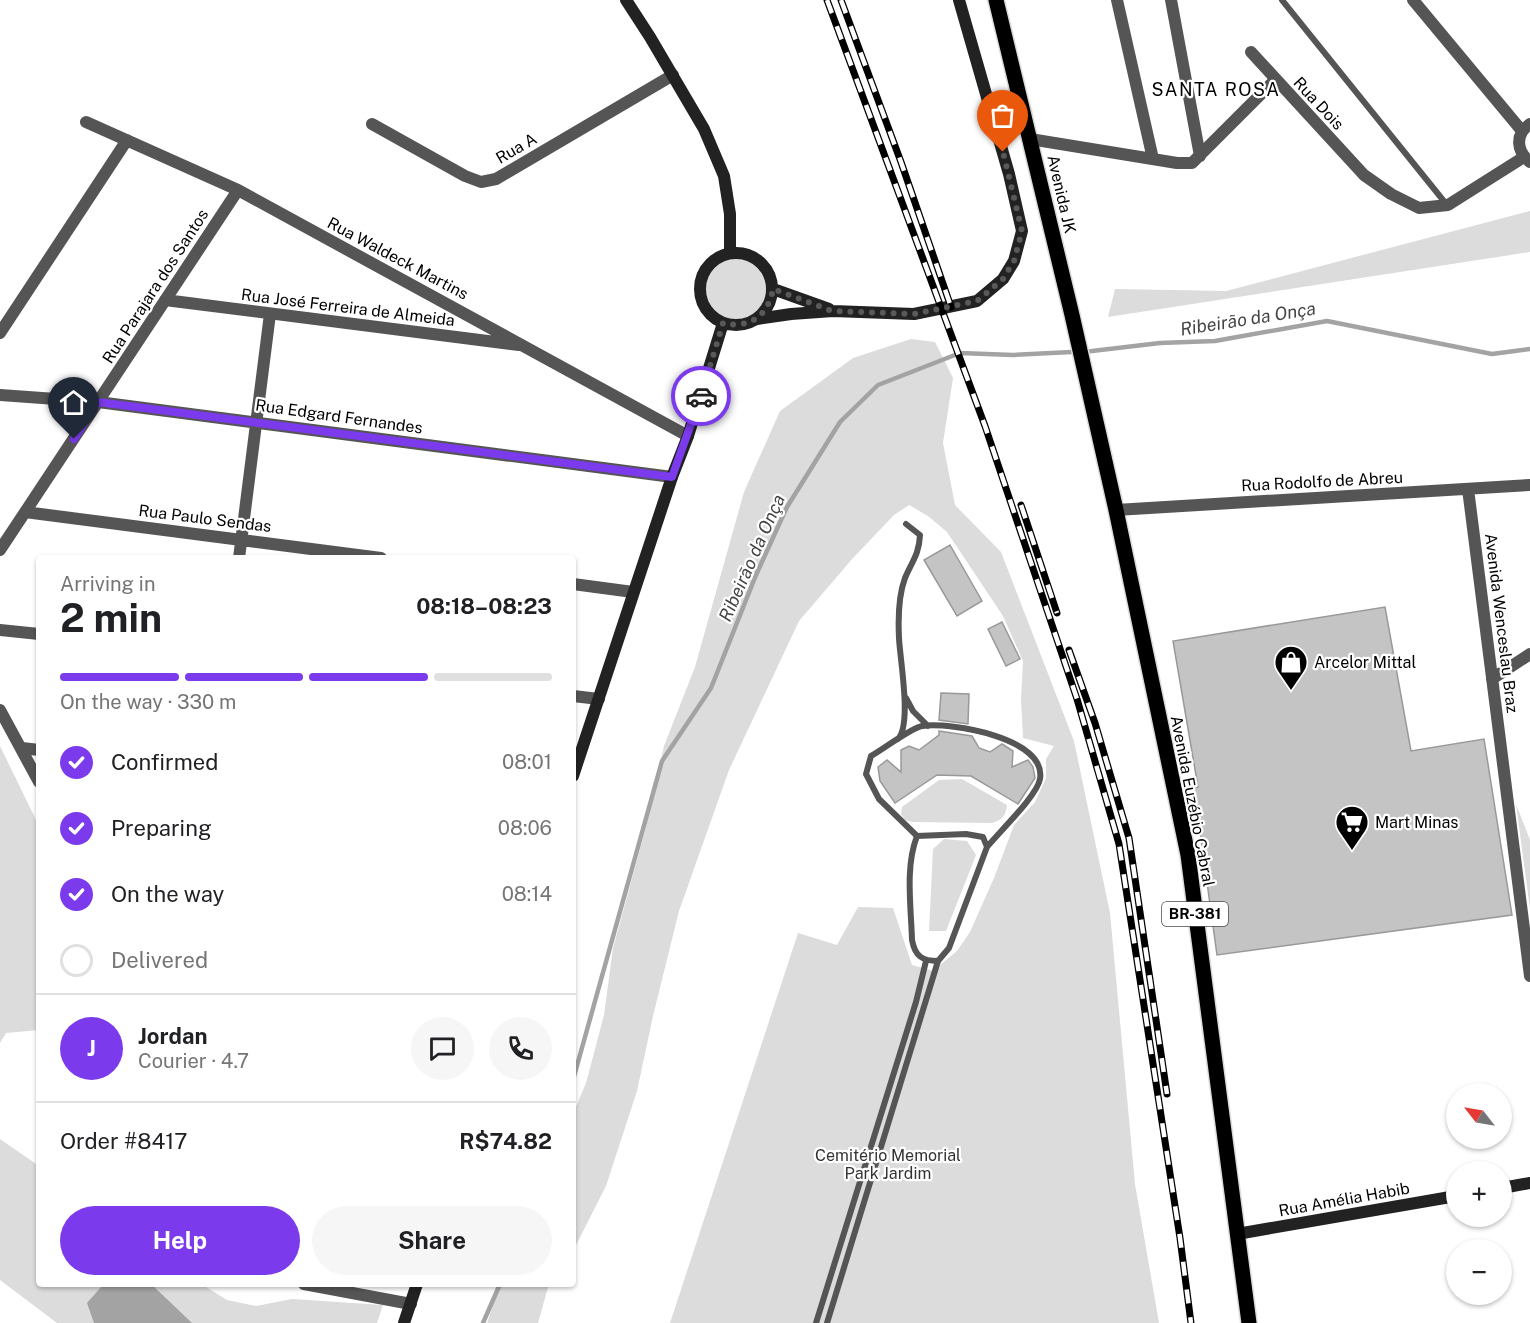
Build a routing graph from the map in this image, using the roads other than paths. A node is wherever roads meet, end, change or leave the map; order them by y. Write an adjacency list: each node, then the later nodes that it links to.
1 (626, 0): 9 (street)
2 (959, 0): 24 (street)
3 (996, 0): 14 (main road, Avenida JK / BR-381)
4 (1117, 0): 17 (street)
5 (1171, 0): 16 (street)
6 (1282, 0): 20 (lane)
7 (1413, 0): 13 (street)
8 (1251, 52): 10 (street, Rua Dois)
9 (672, 75): 12 (street, Rua A); 21 (street)
10 (1276, 80): 16 (street); 20 (street, Rua Dois)
11 (86, 122): 15 (street, Rua Waldeck Martins)
12 (372, 124)
13 (1526, 128): 18 (street)
14 (1030, 139): 17 (street); 31 (main road, Avenida JK / BR-381)
15 (127, 140): 19 (street, Rua Waldeck Martins); 28 (street)
16 (1200, 156): 17 (street)
17 (1153, 159)
18 (1527, 159): 20 (street)
19 (238, 190): 23 (street, Rua Parajara dos Santos); 29 (street, Rua Waldeck Martins)
20 (1448, 205)
21 (730, 253): 22 (street); 27 (street)
22 (773, 289): 24 (street); 26 (street)
23 (165, 300): 25 (street, Rua José Ferreira de Almeida); 32 (street, Rua Parajara dos Santos)
24 (832, 311): 26 (street)
25 (270, 314): 29 (street, Rua José Ferreira de Almeida); 33 (street)
26 (757, 319): 27 (street)
27 (723, 323): 34 (street)
28 (0, 333)
29 (526, 346): 34 (street, Rua Waldeck Martins)
30 (0, 395): 32 (street, Rua Edgard Fernandes)
31 (1090, 398): 38 (main road, Avenida Euzébio Cabral / BR-381)
32 (98, 402): 33 (street, Rua Edgard Fernandes); 39 (street, Rua Parajara dos Santos)
33 (256, 422): 35 (street, Rua Edgard Fernandes); 41 (street)
34 (688, 436): 35 (street)
35 (672, 477): 46 (street)
36 (1530, 485): 37 (street, Rua Rodolfo de Abreu)
37 (1468, 489): 38 (street, Rua Rodolfo de Abreu); 50 (street, Avenida Wenceslau Braz)
38 (1116, 510): 69 (main road, Avenida Euzébio Cabral / BR-381)
39 (25, 512): 41 (street, Rua Paulo Sendas); 42 (street, Rua Parajara dos Santos)
40 (906, 524): 51 (lane)
41 (241, 539): 43 (street); 44 (street, Rua Paulo Sendas)
42 (0, 550)
43 (238, 555)
44 (359, 555)
45 (576, 584): 46 (street)
46 (633, 592): 53 (street)
47 (0, 630): 48 (street)
48 (36, 634)
49 (1530, 654): 50 (street)
50 (1492, 679): 65 (street, Avenida Wenceslau Braz)
51 (903, 689): 55 (lane); 56 (lane)
52 (576, 696): 53 (street)
53 (599, 699): 59 (street)
54 (0, 710): 57 (street)
55 (928, 726): 56 (lane); 62 (lane)
56 (895, 741): 61 (lane)
57 (22, 748): 58 (street); 60 (street)
58 (36, 750)
59 (576, 767)
60 (36, 776)
61 (917, 836): 62 (lane); 63 (lane)
62 (987, 847): 64 (lane)
63 (926, 961): 64 (lane); 74 (lane)
64 (938, 961): 75 (lane)
65 (1530, 975)
66 (1530, 1183): 67 (street)
67 (1512, 1186)
68 (1446, 1198): 69 (street, Rua Amélia Habib)
69 (1237, 1234): 76 (main road, Avenida Euzébio Cabral / BR-381)
70 (416, 1287): 72 (street)
71 (339, 1288): 72 (street)
72 (411, 1304): 73 (street)
73 (404, 1323)
74 (816, 1323)
75 (827, 1323)
76 (1249, 1323)

